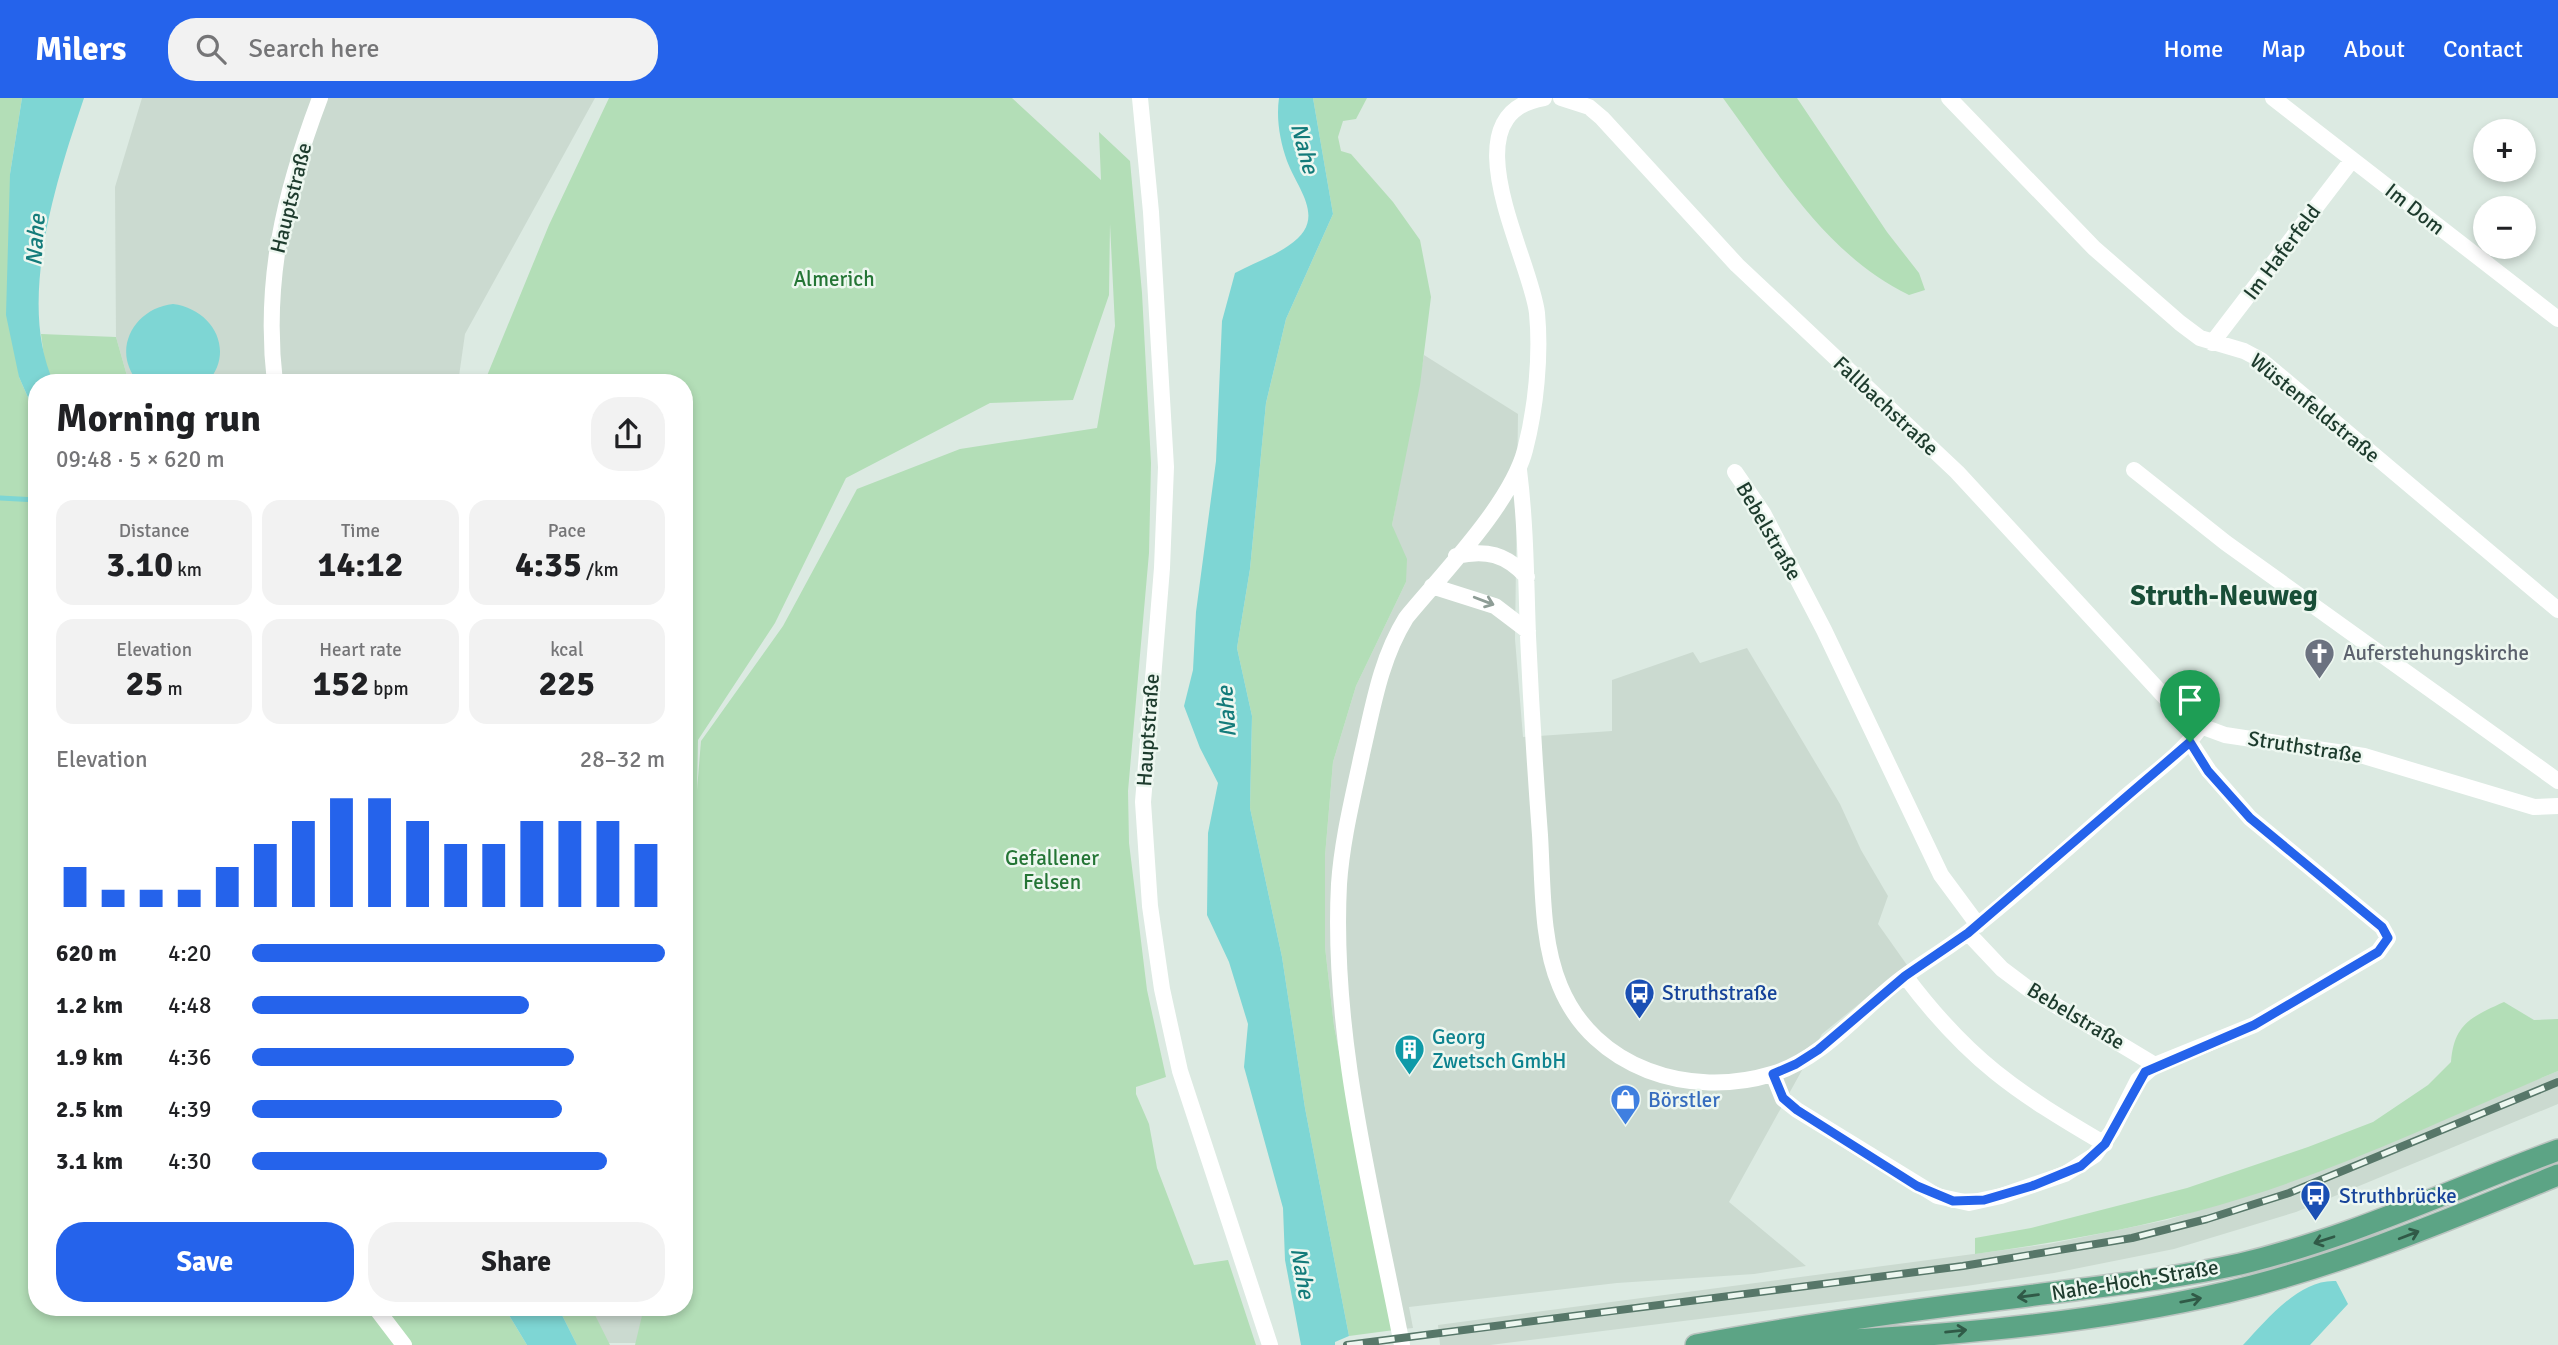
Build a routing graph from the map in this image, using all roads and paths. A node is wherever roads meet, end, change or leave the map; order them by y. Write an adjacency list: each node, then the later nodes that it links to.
1 (320, 98): 10 (street, Hauptstraße)
2 (1140, 98): 32 (street, Hauptstraße)
3 (1544, 98): 11 (street)
4 (1561, 98): 19 (street, Fallbachstraße)
5 (1950, 98): 9 (street, Wüstenfeldstraße)
6 (2273, 98): 7 (street, Im Dom)
7 (2352, 160): 8 (street, Im Dom); 9 (street, Im Haferfeld)
8 (2558, 319)
9 (2212, 343): 17 (street, Wüstenfeldstraße)
10 (274, 374)
11 (1518, 470): 14 (street); 15 (street)
12 (2134, 470): 21 (street)
13 (1735, 472): 23 (street, Bebelstraße)
14 (1456, 556): 15 (street); 16 (street)
15 (1527, 577): 18 (street)
16 (1432, 586): 18 (street, one-way to 18); 33 (street)
17 (2558, 610)
18 (1528, 631): 26 (street)
19 (2200, 728): 20 (street); 22 (street, Struthstraße)
20 (2190, 742): 23 (street); 25 (street)
21 (2558, 782)
22 (2558, 806)
23 (1973, 929): 24 (street); 25 (street, Bebelstraße)
24 (1905, 976): 26 (street); 27 (street)
25 (2155, 1065): 27 (street)
26 (1773, 1074): 27 (street)
27 (2105, 1144)
28 (2558, 1150): 34 (main road, Nahe-Hoch-Straße, one-way to 34)
29 (2558, 1175): 35 (main road, Nahe-Hoch-Straße, one-way to 29)
30 (382, 1316): 31 (street)
31 (404, 1345)
32 (1270, 1345)
33 (1402, 1345)
34 (1696, 1345)
35 (1746, 1345)

